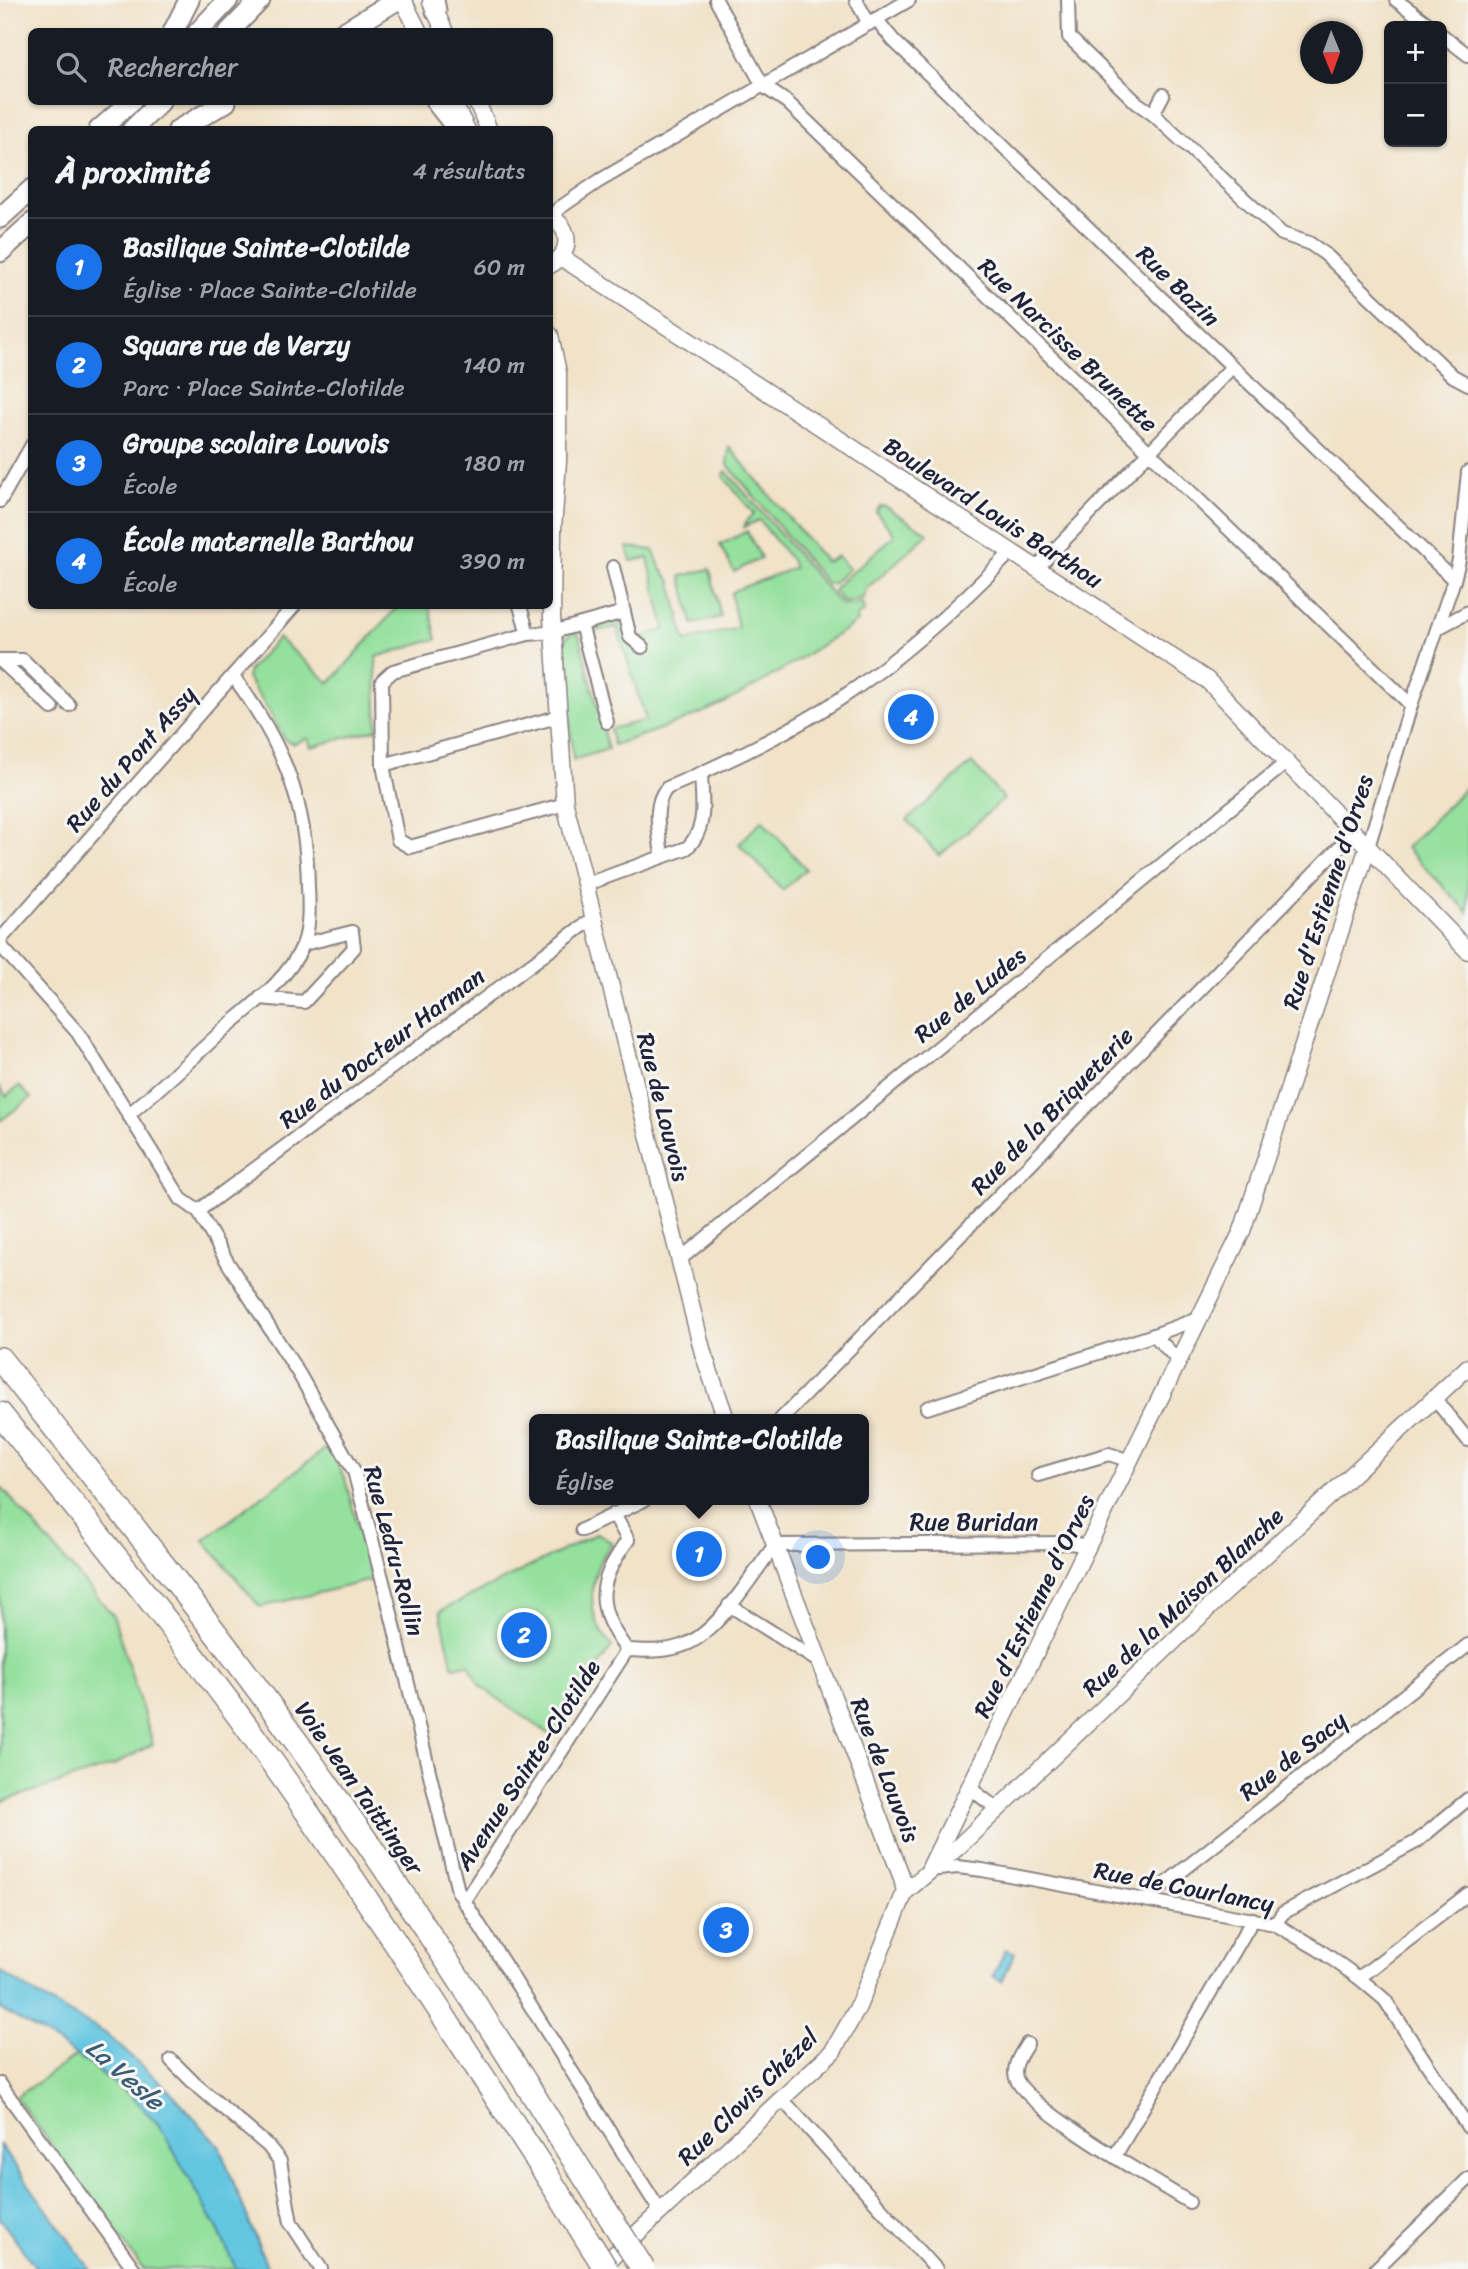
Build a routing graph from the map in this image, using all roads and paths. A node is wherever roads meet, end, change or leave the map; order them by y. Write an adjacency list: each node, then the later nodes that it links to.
1 (189, 0): 14 (main road)
2 (229, 0): 15 (main road)
3 (260, 0): 16 (main road)
4 (397, 0): 17 (main road)
5 (403, 0): 18 (street)
6 (716, 0): 22 (street, Rue Narcisse Brunette)
7 (856, 0): 13 (street, Rue Bazin)
8 (909, 0): 13 (street)
9 (1068, 0): 31 (street)
10 (1396, 0): 12 (street)
11 (433, 4): 19 (street)
12 (1424, 21)
13 (872, 22): 22 (street); 49 (street, Rue Bazin)
14 (175, 28)
15 (202, 28)
16 (233, 28)
17 (351, 28)
18 (417, 28)
19 (443, 28)
20 (1447, 38): 21 (street)
21 (1468, 55)
22 (763, 86): 40 (street); 52 (street, Rue Narcisse Brunette)
23 (1163, 95): 31 (street)
24 (111, 105): 32 (main road)
25 (128, 105): 33 (main road)
26 (157, 105): 34 (main road)
27 (221, 105): 35 (main road)
28 (438, 105): 36 (main road)
29 (454, 105): 37 (street)
30 (478, 105): 38 (street)
31 (1153, 114): 50 (street)
32 (92, 126)
33 (104, 126)
34 (136, 126)
35 (185, 126)
36 (455, 126)
37 (465, 126)
38 (487, 126)
39 (28, 192): 41 (main road)
40 (553, 215)
41 (0, 218)
42 (553, 220): 46 (street)
43 (28, 227): 45 (main road)
44 (28, 242): 47 (main road)
45 (0, 252)
46 (554, 262): 56 (street, Boulevard Louis Barthou)
47 (0, 266)
48 (553, 349): 55 (street, Rue de Louvois)
49 (1233, 367): 52 (street); 59 (street, Rue Bazin)
50 (1468, 384)
51 (28, 452): 54 (street)
52 (1150, 453): 58 (street); 73 (street, Rue Narcisse Brunette)
53 (1468, 472): 59 (street, Rue d'Estienne d'Orves)
54 (0, 501)
55 (553, 509)
56 (1011, 552): 58 (street, Boulevard Louis Barthou); 79 (street)
57 (613, 568): 63 (street)
58 (1036, 569): 77 (street, Boulevard Louis Barthou)
59 (1454, 580): 66 (street, Rue d'Estienne d'Orves)
60 (291, 609): 71 (street, Rue du Pont Assy)
61 (521, 609): 68 (street)
62 (553, 609): 67 (street, Rue de Louvois)
63 (624, 612): 65 (street); 69 (street)
64 (1468, 612): 66 (street)
65 (581, 624): 67 (street); 76 (street)
66 (1438, 628): 73 (street, Rue d'Estienne d'Orves)
67 (553, 632): 68 (street); 75 (street, Rue de Louvois)
68 (527, 635): 78 (street)
69 (642, 647)
70 (0, 660): 72 (street); 74 (street)
71 (233, 676): 86 (street, Rue du Pont Assy); 87 (street)
72 (69, 705)
73 (1411, 705): 82 (street, Rue d'Estienne d'Orves)
74 (52, 708)
75 (557, 717): 78 (street); 80 (street, Rue de Louvois)
76 (607, 722)
77 (1287, 762): 81 (street, Boulevard Louis Barthou); 92 (street, Rue de Ludes)
78 (383, 765): 80 (street)
79 (701, 774): 83 (street); 83 (street)
80 (565, 804): 84 (street, Rue de Louvois)
81 (1354, 832): 82 (street, Boulevard Louis Barthou); 101 (street, Rue de la Briqueterie)
82 (1368, 847): 88 (street, Boulevard Louis Barthou); 93 (street, Rue d'Estienne d'Orves)
83 (662, 856): 84 (street)
84 (584, 885): 85 (street, Rue de Louvois)
85 (592, 919): 91 (street, Rue du Docteur Harman); 92 (street, Rue de Louvois)
86 (0, 942): 90 (street, Rue Ledru-Rollin)
87 (304, 944): 89 (street); 89 (street)
88 (1468, 951)
89 (260, 998): 90 (street)
90 (128, 1115): 91 (street, Rue Ledru-Rollin)
91 (198, 1211): 123 (street, Rue Ledru-Rollin)
92 (679, 1260): 100 (street, Rue de Louvois)
93 (1200, 1318): 94 (street); 96 (street, Rue d'Estienne d'Orves)
94 (1154, 1335): 96 (street); 99 (street)
95 (0, 1359): 140 (highway, Voie Jean Taittinger, bridge)
96 (1179, 1362): 104 (street, Rue d'Estienne d'Orves)
97 (1468, 1367): 98 (street, Rue de la Maison Blanche)
98 (1433, 1397): 103 (street); 118 (street, Rue de la Maison Blanche)
99 (928, 1408)
100 (724, 1414)
101 (787, 1414)
102 (0, 1415): 139 (highway, bridge)
103 (1468, 1440)
104 (1130, 1461): 105 (street); 111 (street, Rue d'Estienne d'Orves)
105 (1038, 1475)
106 (633, 1505): 108 (street)
107 (760, 1505): 110 (street, Rue de Louvois)
108 (614, 1514): 109 (street); 114 (street)
109 (582, 1530)
110 (775, 1545): 111 (street, Rue Buridan); 112 (street); 115 (street, Rue de Louvois)
111 (1089, 1546): 116 (street, Rue d'Estienne d'Orves)
112 (729, 1605): 114 (street); 115 (street)
113 (1468, 1645): 122 (street, Rue de Sacy)
114 (627, 1650): 123 (street, Avenue Sainte-Clotilde)
115 (821, 1663): 120 (street, Rue de Louvois)
116 (970, 1788): 118 (street); 119 (street, Rue d'Estienne d'Orves)
117 (1468, 1799): 125 (street)
118 (998, 1809): 119 (street, Rue de la Maison Blanche)
119 (929, 1870): 120 (street, Rue de la Maison Blanche); 122 (street, Rue de Courlancy)
120 (905, 1892): 130 (street, Rue Clovis Chézel)
121 (1468, 1894): 126 (street)
122 (1145, 1900): 124 (street, Rue de Courlancy)
123 (464, 1902): 135 (street, Rue Ledru-Rollin)
124 (1253, 1920): 125 (street, Rue de Courlancy); 132 (street)
125 (1275, 1924): 126 (street, Rue de Courlancy)
126 (1359, 1978): 131 (street, Rue de Courlancy)
127 (1027, 2044): 132 (street)
128 (171, 2060): 137 (street)
129 (0, 2084): 136 (street)
130 (782, 2099): 135 (street, Rue Clovis Chézel); 141 (street)
131 (1468, 2127)
132 (1115, 2156): 134 (street)
133 (1468, 2179): 142 (street)
134 (1189, 2202)
135 (660, 2211): 138 (street, Rue Clovis Chézel)
136 (134, 2269)
137 (321, 2269)
138 (599, 2269)
139 (606, 2269)
140 (643, 2269)
141 (936, 2269)
142 (1376, 2269)

